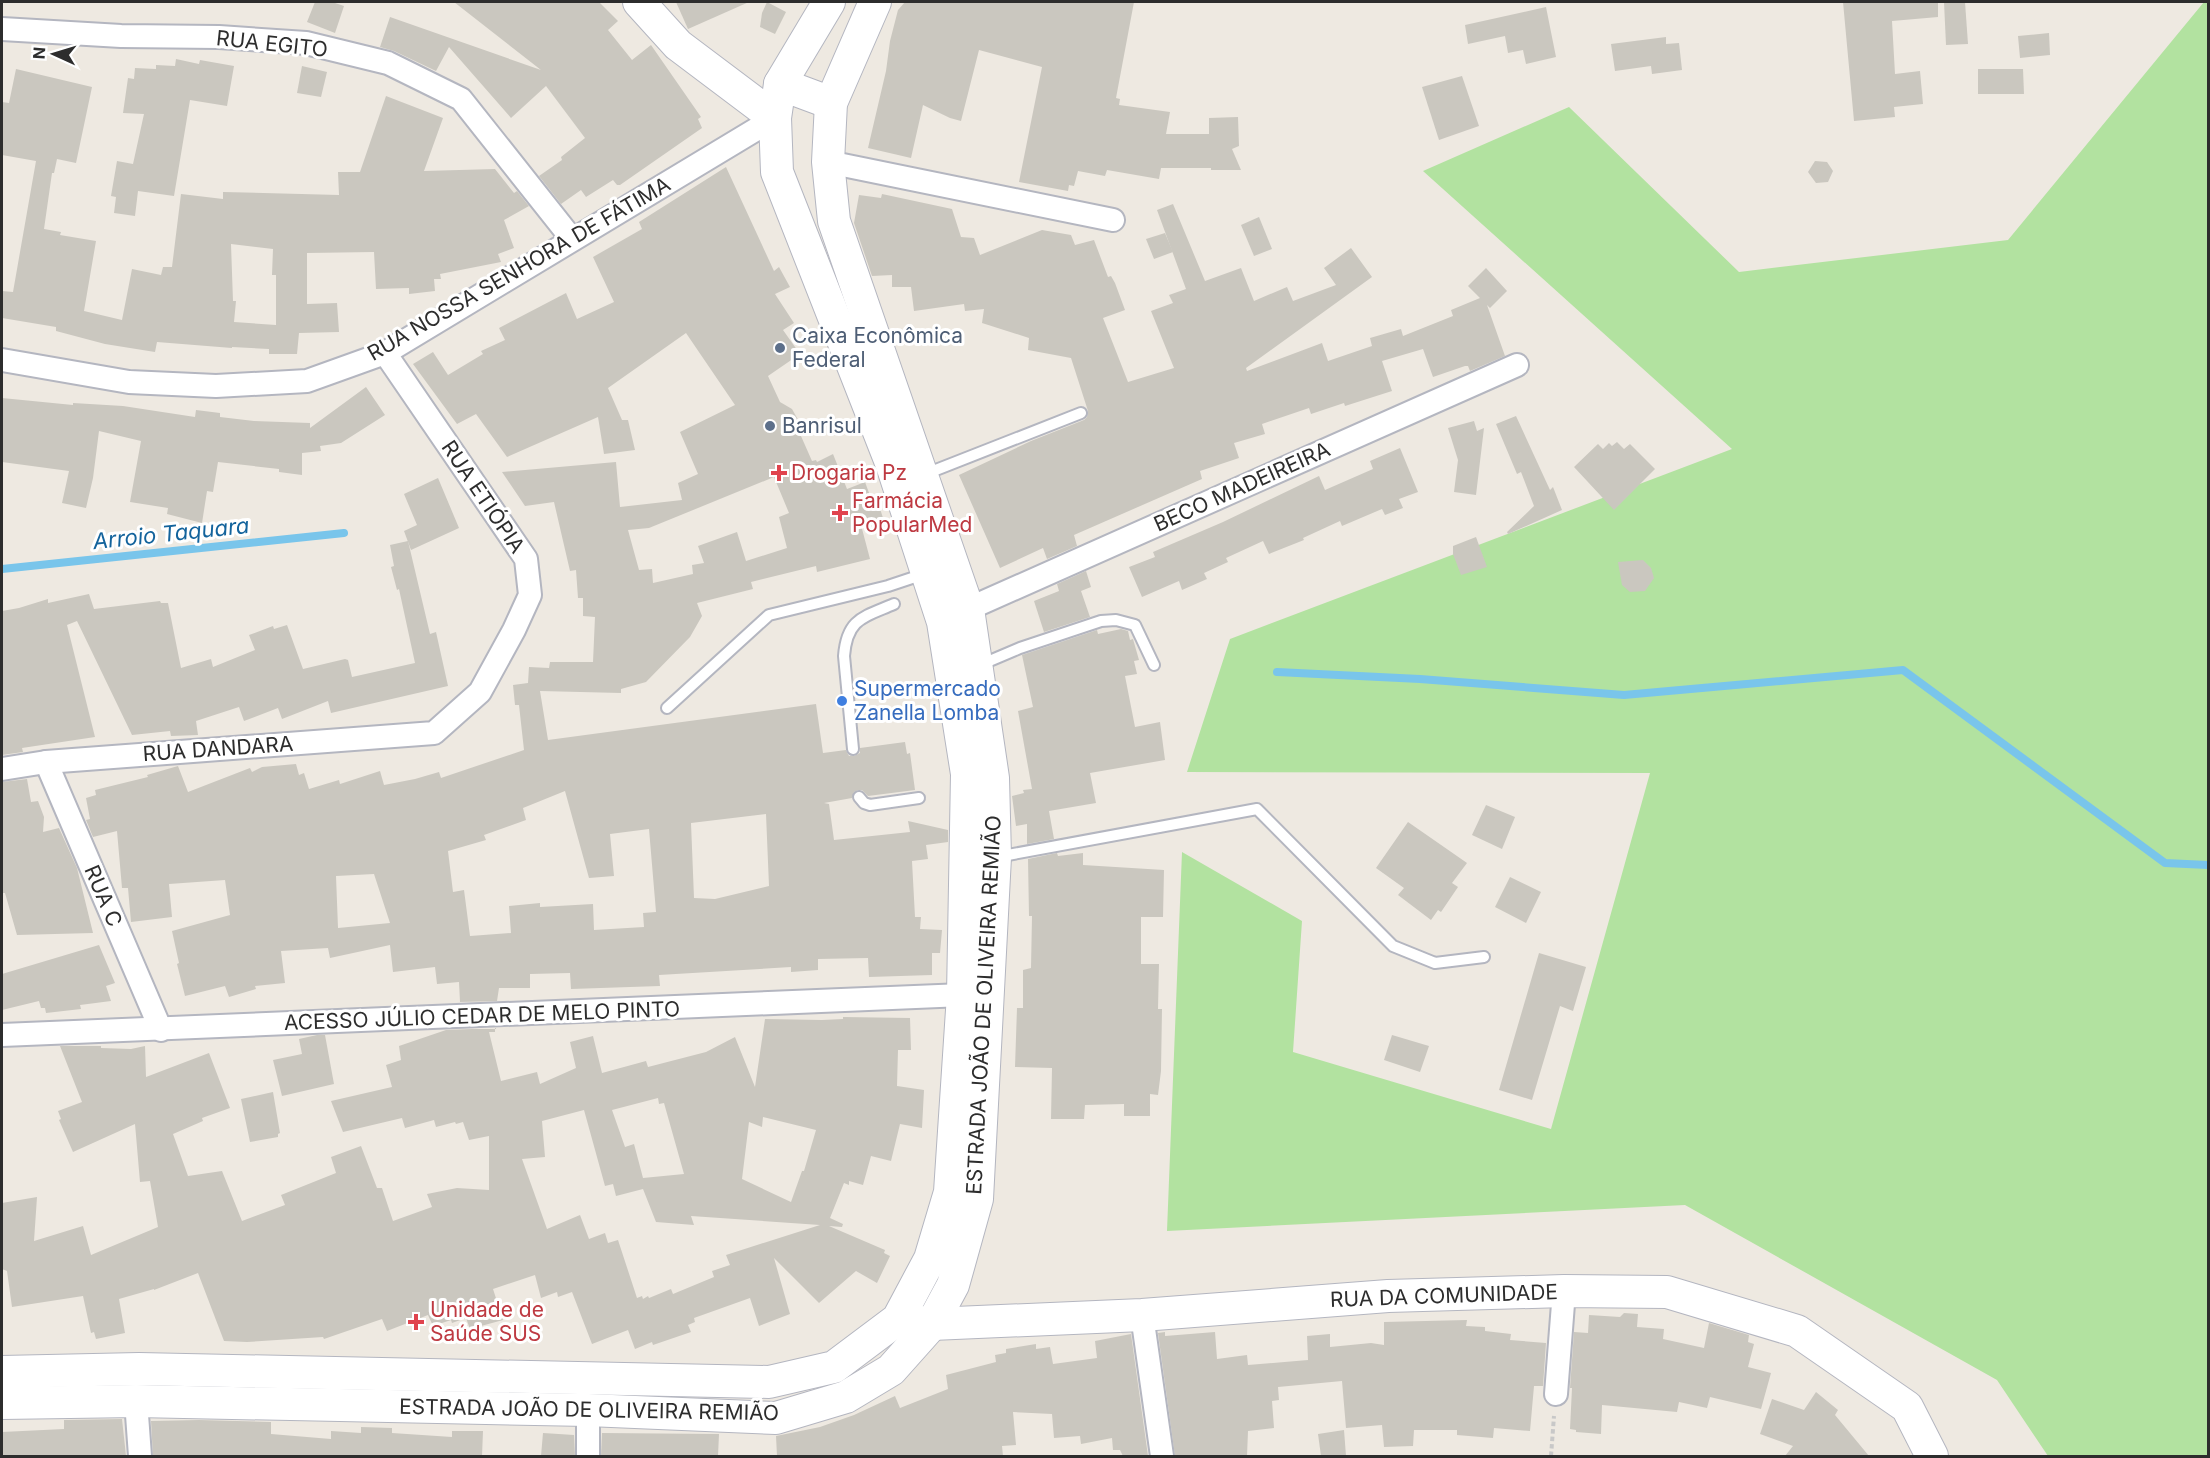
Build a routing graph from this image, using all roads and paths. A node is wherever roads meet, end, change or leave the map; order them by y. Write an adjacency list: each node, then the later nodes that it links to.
1 (639, 2): 7 (main road)
2 (829, 2): 5 (main road, ESTRADA JOÃO DE OLIVEIRA REMIÃO)
3 (875, 2): 6 (main road, ESTRADA JOÃO DE OLIVEIRA REMIÃO)
4 (2, 29): 11 (street, RUA EGITO)
5 (780, 84): 6 (main road); 7 (main road, ESTRADA JOÃO DE OLIVEIRA REMIÃO)
6 (831, 103): 8 (main road, ESTRADA JOÃO DE OLIVEIRA REMIÃO)
7 (775, 118): 9 (main road, ESTRADA JOÃO DE OLIVEIRA REMIÃO); 11 (street, RUA NOSSA SENHORA DE FÁTIMA)
8 (828, 162): 9 (main road); 10 (street); 16 (main road, ESTRADA JOÃO DE OLIVEIRA REMIÃO)
9 (777, 172): 17 (main road, ESTRADA JOÃO DE OLIVEIRA REMIÃO)
10 (1113, 220)
11 (572, 239): 12 (street, RUA NOSSA SENHORA DE FÁTIMA)
12 (385, 353): 13 (street, RUA NOSSA SENHORA DE FÁTIMA); 23 (street, RUA ETIÓPIA)
13 (2, 360)
14 (1516, 366): 19 (street, BECO MADEIREIRA)
15 (1081, 413): 16 (lane)
16 (923, 475): 19 (main road, ESTRADA JOÃO DE OLIVEIRA REMIÃO)
17 (927, 573): 22 (lane); 31 (main road, ESTRADA JOÃO DE OLIVEIRA REMIÃO)
18 (894, 604): 24 (lane)
19 (968, 609): 21 (main road, ESTRADA JOÃO DE OLIVEIRA REMIÃO)
20 (1154, 665): 21 (lane)
21 (977, 666): 29 (main road, ESTRADA JOÃO DE OLIVEIRA REMIÃO)
22 (667, 708)
23 (434, 733): 25 (street, RUA DANDARA)
24 (853, 749)
25 (45, 762): 26 (street, RUA DANDARA); 32 (street, RUA C)
26 (2, 769)
27 (859, 797): 28 (lane)
28 (919, 798)
29 (995, 857): 30 (lane); 37 (main road, ESTRADA JOÃO DE OLIVEIRA REMIÃO)
30 (1484, 957)
31 (963, 995): 32 (street, ACESSO JÚLIO CEDAR DE MELO PINTO); 36 (main road, ESTRADA JOÃO DE OLIVEIRA REMIÃO)
32 (161, 1030): 33 (street, ACESSO JÚLIO CEDAR DE MELO PINTO)
33 (2, 1035)
34 (1564, 1291): 35 (main road, RUA DA COMUNIDADE); 39 (street); 47 (main road, RUA DA COMUNIDADE)
35 (1142, 1316): 37 (main road, RUA DA COMUNIDADE); 45 (street)
36 (898, 1319): 37 (main road, RUA DA COMUNIDADE); 38 (main road, ESTRADA JOÃO DE OLIVEIRA REMIÃO)
37 (932, 1324): 42 (main road, ESTRADA JOÃO DE OLIVEIRA REMIÃO)
38 (2, 1372)
39 (1556, 1394): 46 (path)
40 (136, 1401): 41 (main road, ESTRADA JOÃO DE OLIVEIRA REMIÃO); 42 (main road, ESTRADA JOÃO DE OLIVEIRA REMIÃO); 43 (street)
41 (2, 1403)
42 (588, 1410): 44 (street)
43 (140, 1456)
44 (588, 1456)
45 (1162, 1456)
46 (1551, 1456)
47 (1932, 1456)

